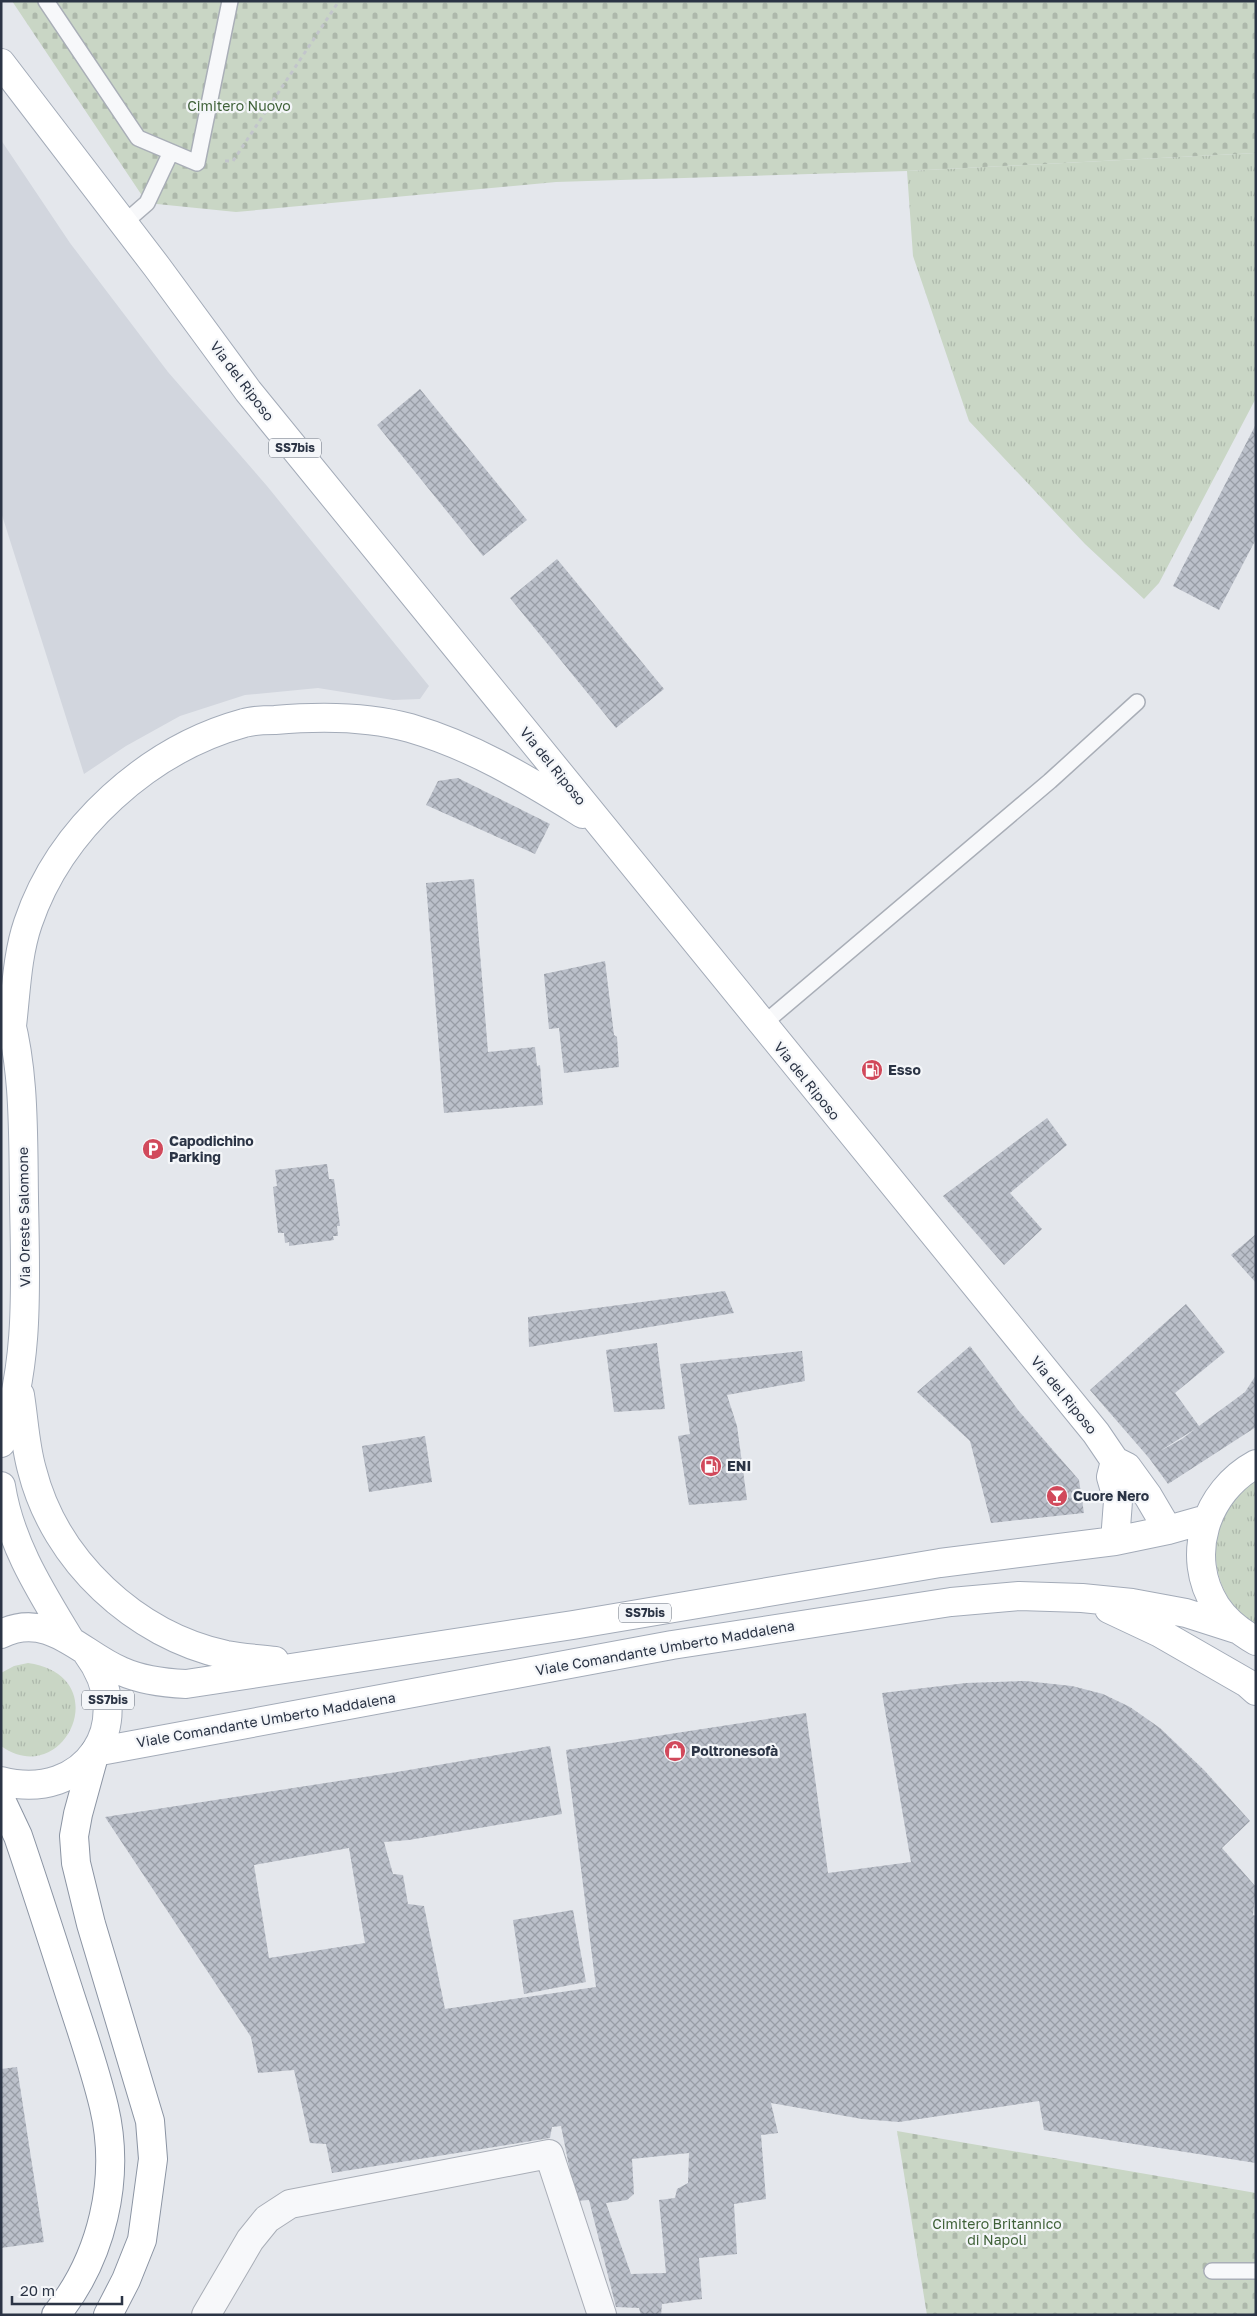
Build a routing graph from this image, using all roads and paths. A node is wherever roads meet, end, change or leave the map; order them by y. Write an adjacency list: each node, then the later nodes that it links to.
1 (46, 1): 5 (lane)
2 (230, 1): 6 (lane)
3 (339, 1): 6 (path)
4 (1, 63): 7 (main road, Via del Riposo / SS7bis)
5 (172, 152): 6 (lane); 7 (lane)
6 (197, 163)
7 (124, 223): 9 (main road, Via del Riposo / SS7bis)
8 (1137, 702): 12 (lane)
9 (600, 824): 11 (main road); 12 (main road, Via del Riposo)
10 (1, 990): 11 (main road, Via Oreste Salomone)
11 (12, 1026): 13 (main road, Via Oreste Salomone)
12 (762, 1026): 15 (main road, Via del Riposo)
13 (18, 1377): 14 (main road, Via Oreste Salomone); 25 (main road)
14 (1, 1443)
15 (1114, 1461): 19 (main road, Via del Riposo); 20 (main road)
16 (1256, 1464): 18 (main road)
17 (1, 1486): 24 (main road)
18 (1206, 1518): 19 (main road, SS7bis); 23 (main road)
19 (1168, 1530): 20 (main road, SS7bis)
20 (1115, 1542): 25 (main road, SS7bis)
21 (1082, 1598): 23 (main road, Viale Comandante Umberto Maddalena); 26 (main road); 27 (main road, Viale Comandante Umberto Maddalena)
22 (1, 1634): 24 (main road, SS7bis)
23 (1246, 1635)
24 (78, 1645): 25 (main road, SS7bis); 27 (main road, SS7bis)
25 (306, 1665)
26 (1256, 1691)
27 (96, 1752): 28 (main road, SS7bis); 33 (main road)
28 (1, 1780)
29 (1, 1800): 32 (main road)
30 (1212, 2271): 31 (lane)
31 (1256, 2271)
32 (56, 2315)
33 (108, 2315)
34 (206, 2315): 35 (street)
35 (602, 2315)

